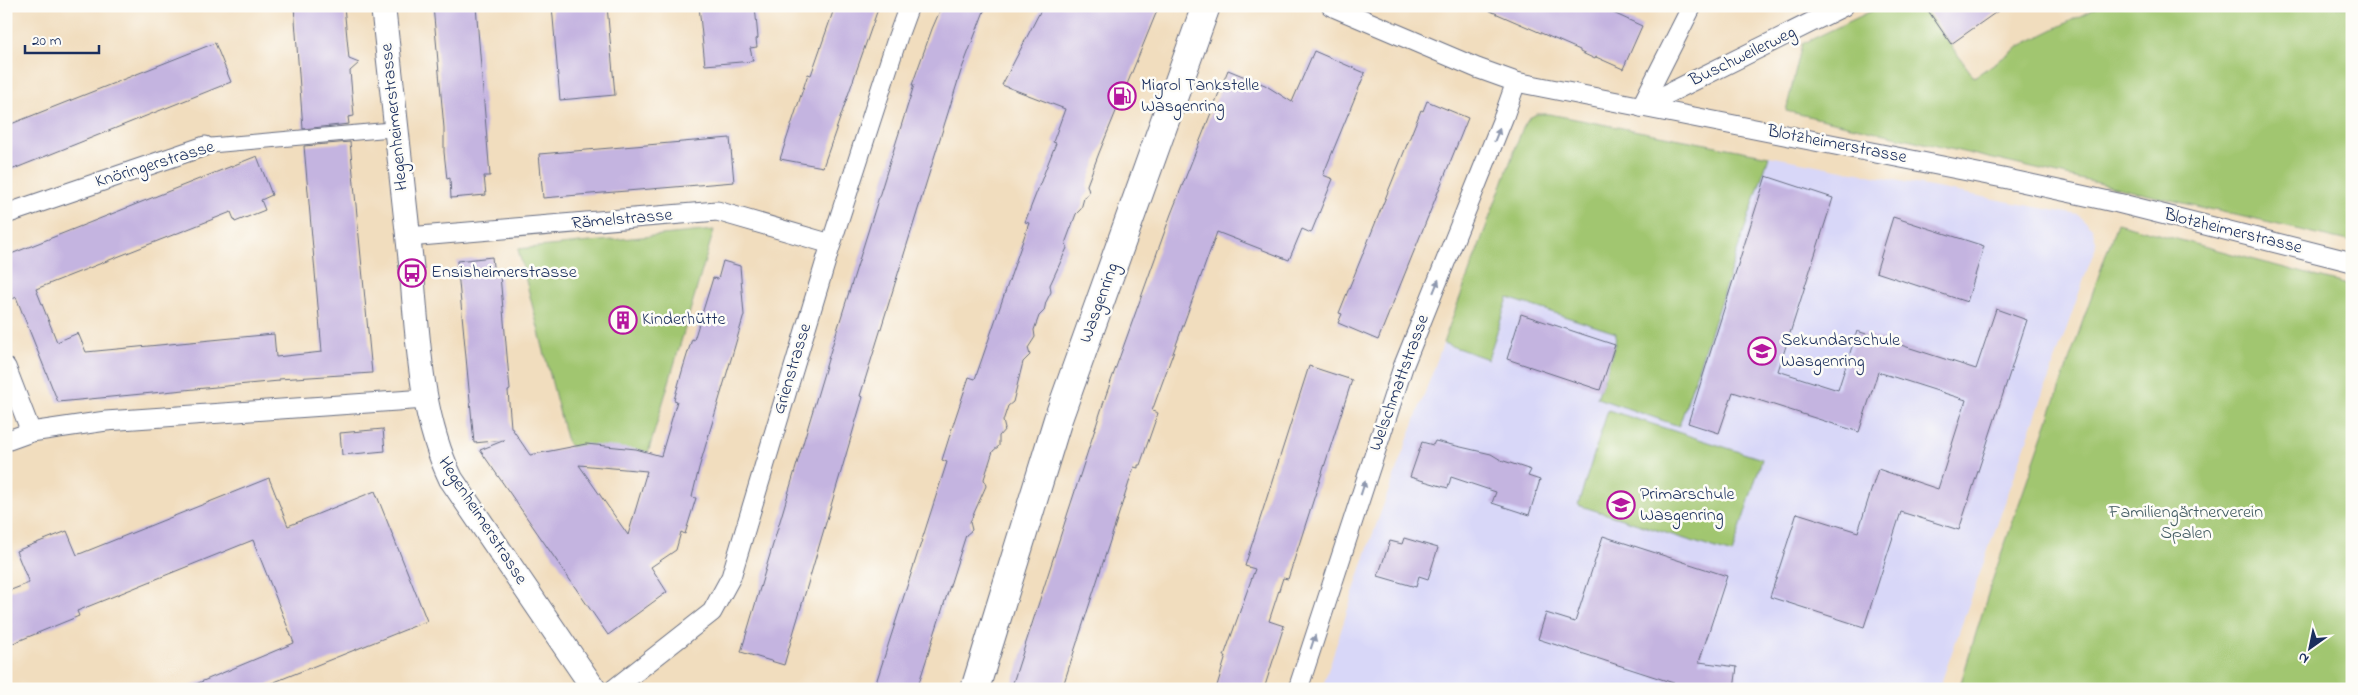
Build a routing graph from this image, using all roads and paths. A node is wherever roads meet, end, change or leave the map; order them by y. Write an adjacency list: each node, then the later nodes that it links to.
1 (383, 6): 9 (street, Hegenheimerstrasse)
2 (910, 6): 13 (street, Grienstrasse)
3 (1206, 6): 21 (main road, Wasgenring)
4 (1331, 6): 7 (street, Blotzheimerstrasse)
5 (1692, 6): 8 (street)
6 (1844, 6): 8 (street, Buschweilerweg)
7 (1516, 82): 8 (street, Blotzheimerstrasse); 22 (street, Welschmattstrasse, one-way to 7)
8 (1640, 107): 14 (street, Blotzheimerstrasse)
9 (397, 129): 10 (street, Knöringerstrasse); 12 (street, Hegenheimerstrasse)
10 (205, 146): 11 (street, Knöringerstrasse)
11 (6, 214)
12 (408, 237): 13 (street, Rämelstrasse); 16 (street, Hegenheimerstrasse)
13 (831, 244): 20 (street, Grienstrasse)
14 (2352, 262)
15 (6, 368): 17 (street)
16 (426, 399): 17 (street); 19 (street, Hegenheimerstrasse)
17 (31, 432): 18 (street)
18 (6, 441)
19 (594, 689)
20 (614, 689)
21 (975, 689)
22 (1298, 689)

